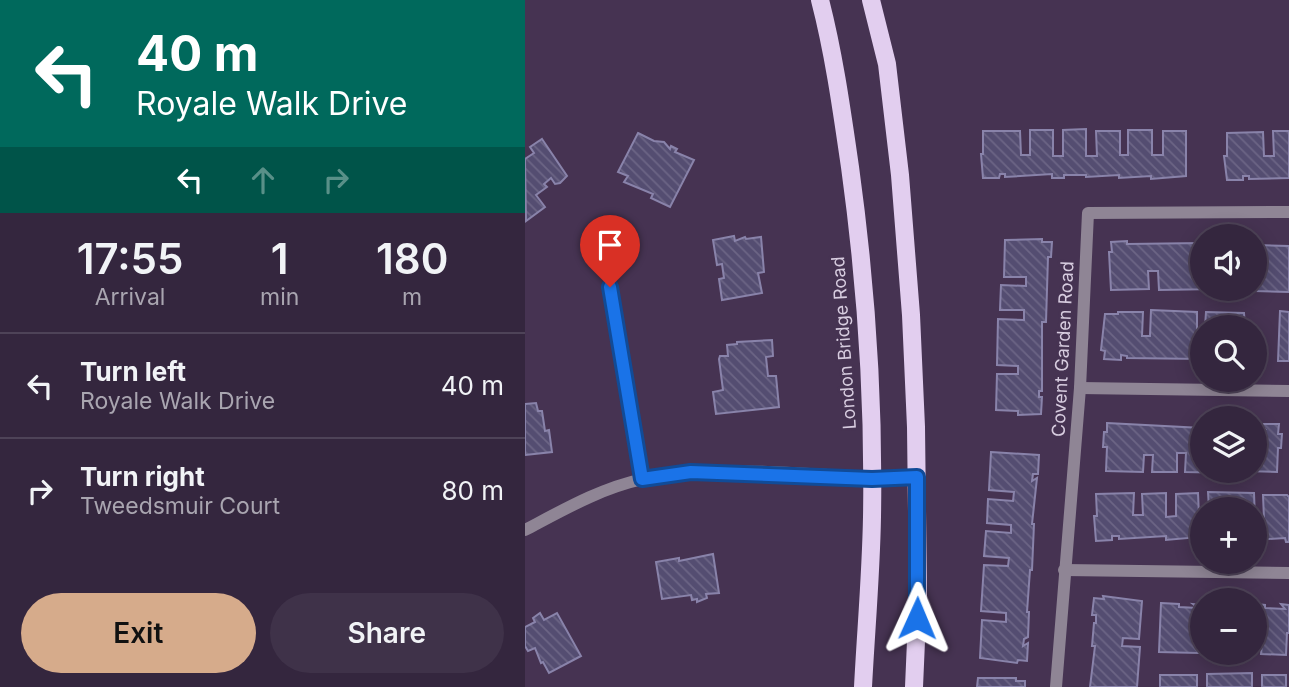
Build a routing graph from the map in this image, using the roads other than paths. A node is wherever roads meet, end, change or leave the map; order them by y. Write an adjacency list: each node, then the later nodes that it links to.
1 (820, 0): 9 (main road, London Bridge Road)
2 (871, 0): 7 (main road)
3 (1289, 212): 5 (street, Covent Garden Road)
4 (610, 287): 8 (street)
5 (1080, 388): 6 (street); 11 (street, Covent Garden Road)
6 (1289, 391)
7 (917, 477): 9 (street); 14 (main road)
8 (642, 479): 9 (street); 10 (street)
9 (872, 479): 13 (main road, London Bridge Road)
10 (525, 530)
11 (1064, 570): 12 (street); 15 (street, Covent Garden Road)
12 (1289, 573)
13 (863, 687)
14 (914, 687)
15 (1056, 687)

